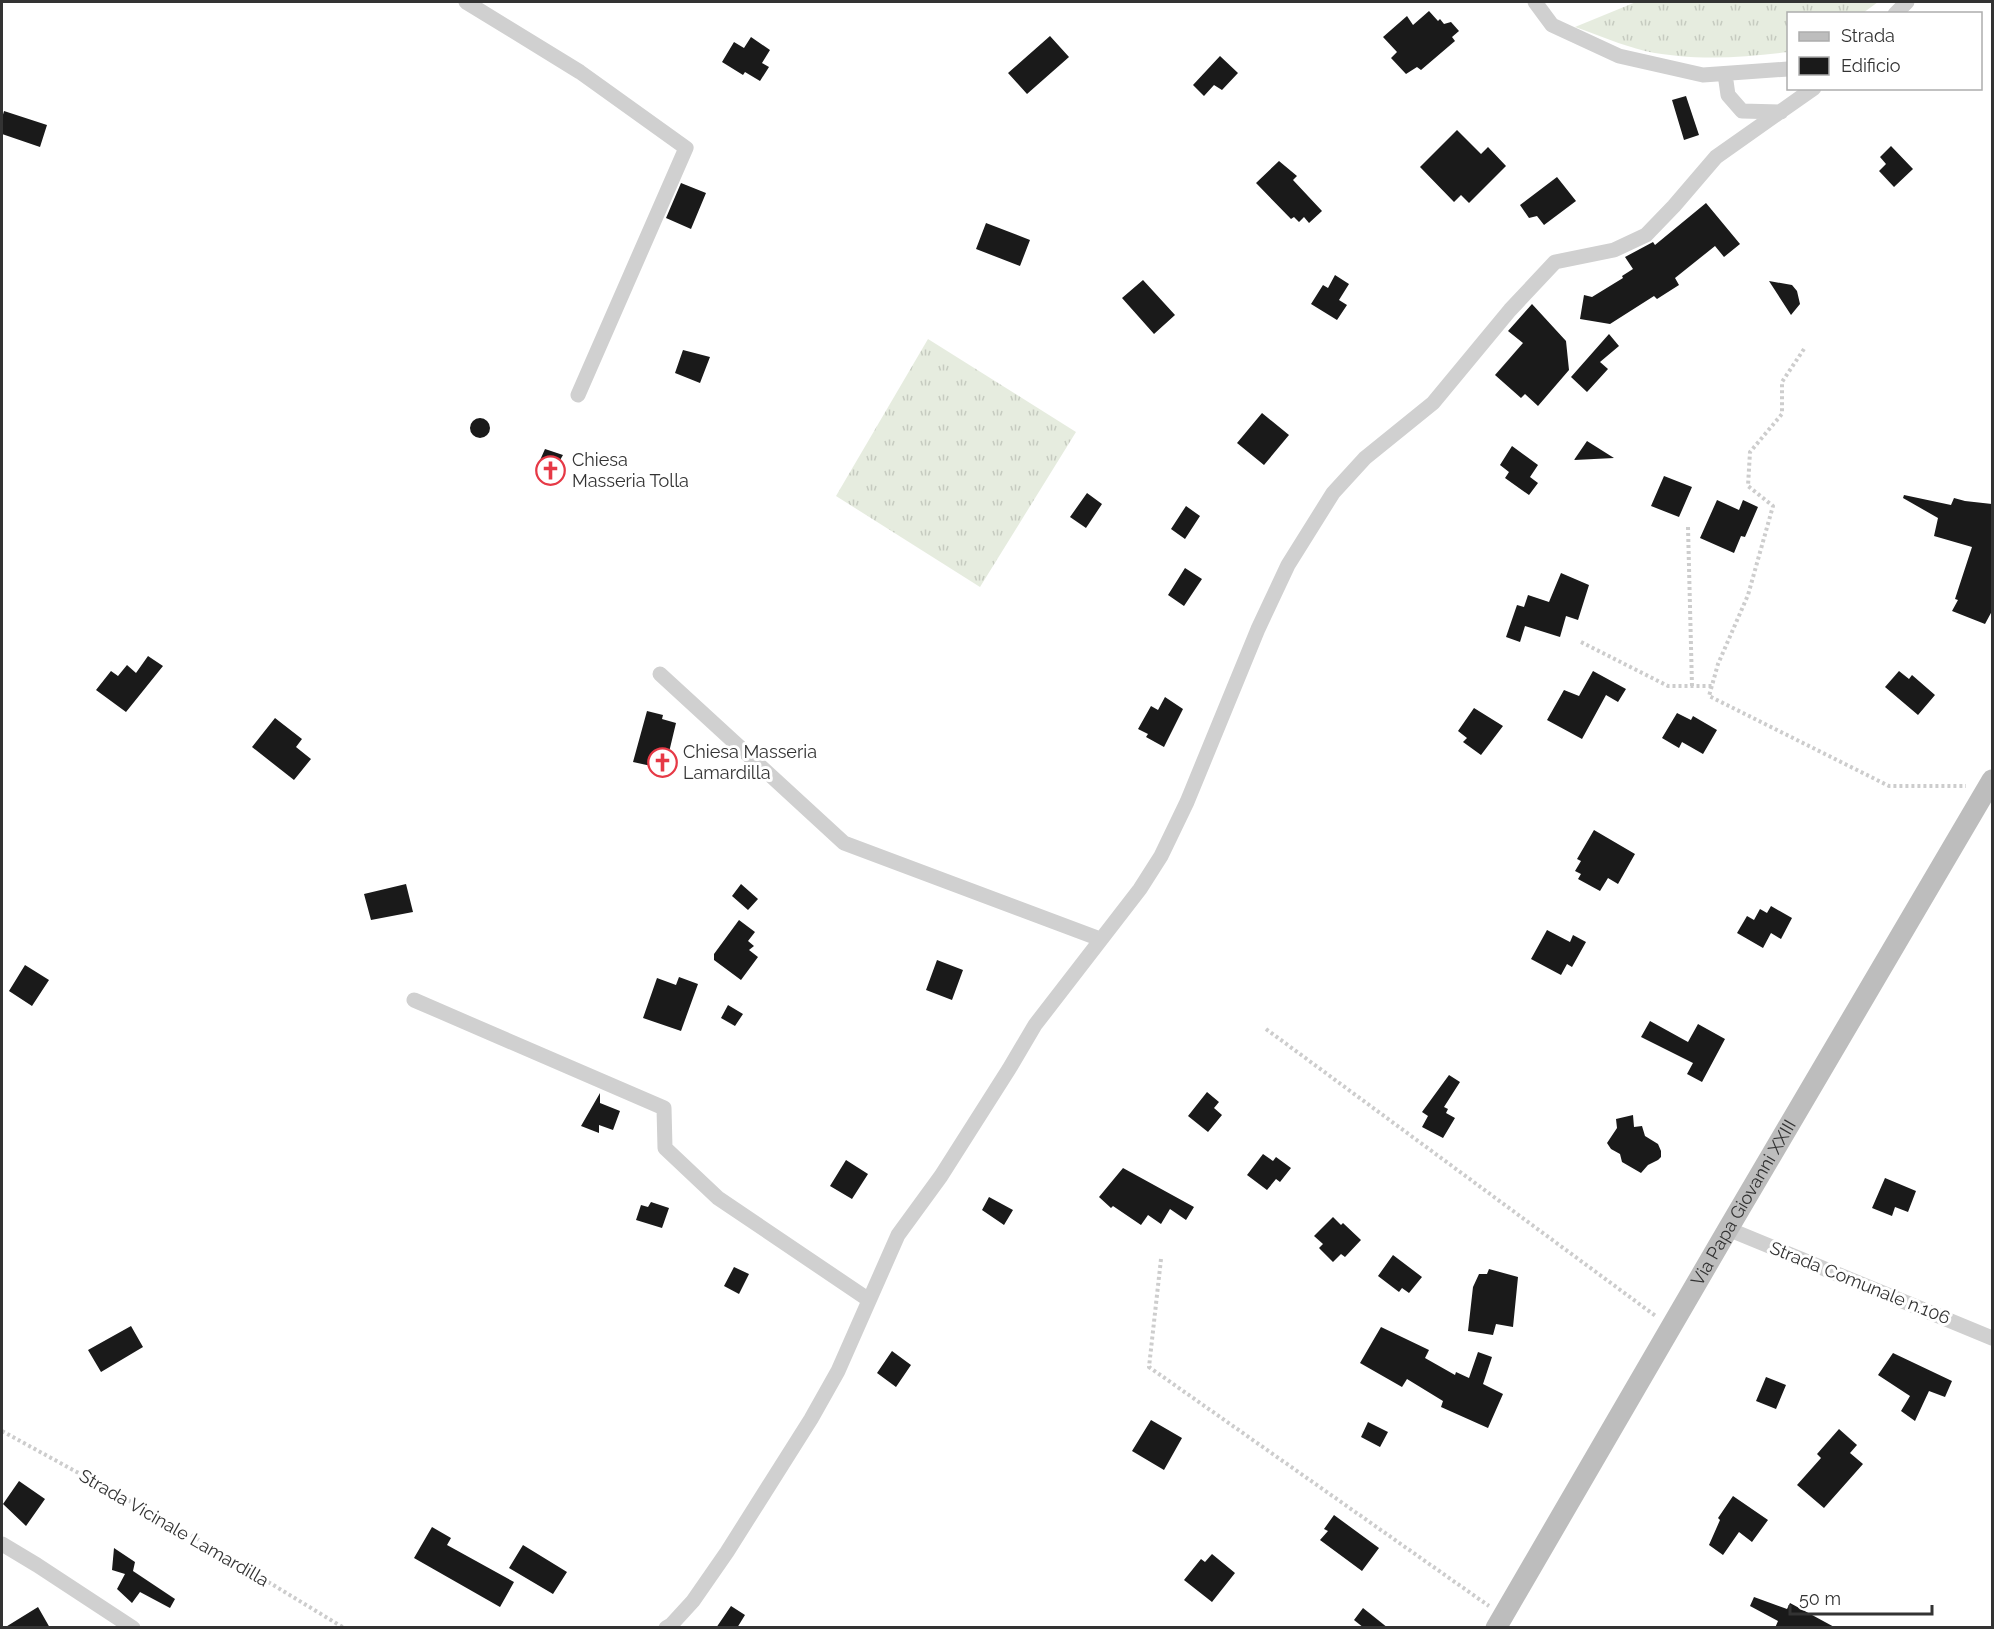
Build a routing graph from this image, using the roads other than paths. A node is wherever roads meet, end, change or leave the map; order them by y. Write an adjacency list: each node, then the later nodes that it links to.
1 (466, 2): 7 (street)
2 (1535, 2): 4 (street)
3 (1787, 69): 4 (street)
4 (1725, 74): 6 (street)
5 (1810, 90): 6 (street)
6 (1781, 111): 10 (street)
7 (578, 395)
8 (660, 674): 10 (street)
9 (1991, 782): 12 (main road, Via Papa Giovanni XXIII)
10 (1100, 939): 13 (street)
11 (414, 1000): 13 (street)
12 (1728, 1229): 14 (street, Strada Comunale n.106); 16 (main road, Via Papa Giovanni XXIII)
13 (869, 1300): 18 (street)
14 (1992, 1338)
15 (2, 1544): 17 (street)
16 (1499, 1622)
17 (133, 1628)
18 (666, 1628)

